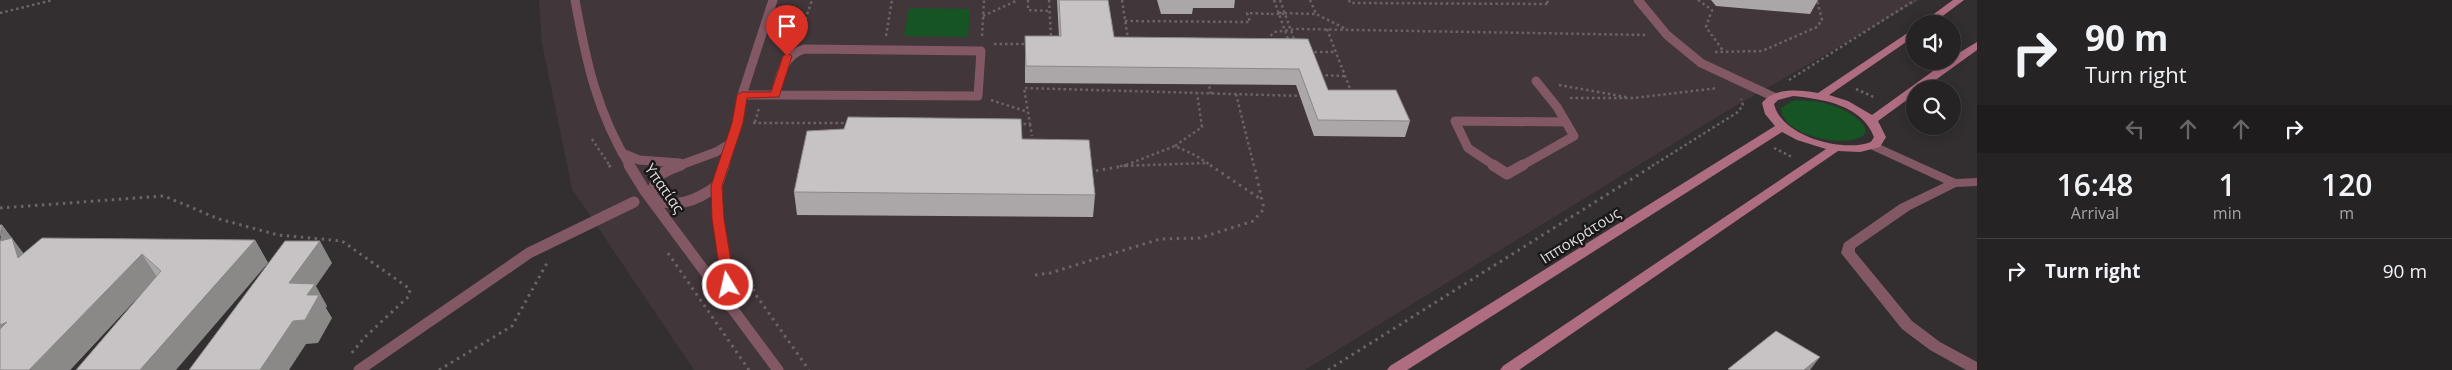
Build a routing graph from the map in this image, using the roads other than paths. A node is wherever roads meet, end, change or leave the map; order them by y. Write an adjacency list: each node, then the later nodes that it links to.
1 (575, 0): 21 (lane, Υπατίας)
2 (773, 0): 10 (lane)
3 (1638, 0): 14 (lane)
4 (1955, 1): 5 (street)
5 (1937, 15)
6 (1906, 37): 13 (street)
7 (1977, 45): 8 (street)
8 (1928, 80)
9 (1536, 81): 16 (lane)
10 (742, 95): 11 (lane); 18 (lane)
11 (775, 95): 11 (lane)
12 (1906, 95): 15 (street)
13 (1820, 96): 14 (street); 15 (street)
14 (1774, 97): 17 (street)
15 (1872, 120): 19 (street)
16 (1566, 122): 16 (lane)
17 (1782, 127): 20 (street); 32 (street, Ιπποκράτους)
18 (731, 143): 22 (lane); 25 (lane)
19 (1872, 145): 20 (street); 24 (street)
20 (1835, 148): 33 (street)
21 (622, 153): 22 (lane); 26 (lane, Υπατίας)
22 (682, 163): 26 (lane)
23 (1977, 182): 24 (street)
24 (1954, 183): 29 (street)
25 (717, 186): 26 (lane); 28 (lane)
26 (651, 198): 28 (lane, Υπατίας)
27 (634, 202): 30 (lane)
28 (733, 308): 31 (lane, Υπατίας)
29 (1977, 369)
30 (359, 370)
31 (778, 370)
32 (1394, 370)
33 (1508, 370)

